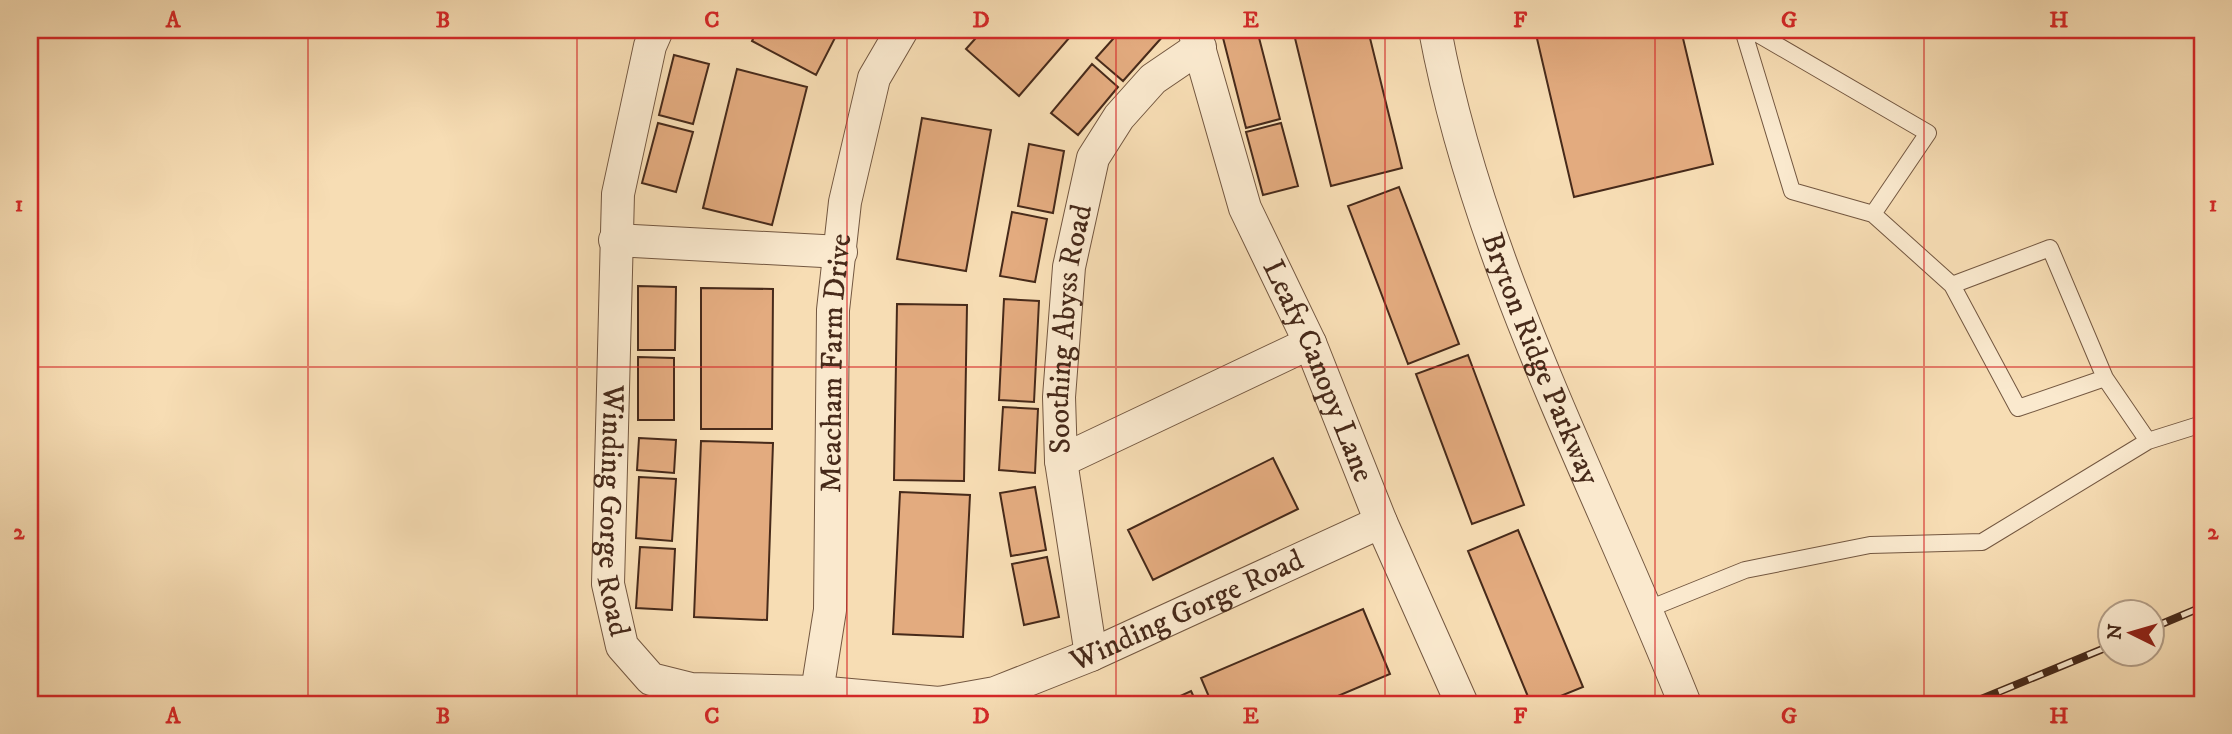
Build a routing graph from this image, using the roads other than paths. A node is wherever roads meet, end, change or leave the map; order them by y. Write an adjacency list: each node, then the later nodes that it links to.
1 (657, 30): 8 (street, Winding Gorge Road)
2 (902, 30): 9 (street, Meacham Farm Drive)
3 (1435, 30): 17 (street, Bryton Ridge Parkway)
4 (1743, 30): 7 (lane)
5 (1751, 30): 7 (lane)
6 (1197, 38): 11 (street, Leafy Canopy Lane); 15 (street, Soothing Abyss Road)
7 (1873, 214): 10 (lane)
8 (615, 240): 9 (street); 20 (street, Winding Gorge Road)
9 (841, 252): 20 (street, Meacham Farm Drive)
10 (1952, 285): 12 (lane); 12 (lane)
11 (1310, 343): 15 (street); 16 (street, Leafy Canopy Lane)
12 (2105, 378): 14 (lane)
13 (2202, 424): 14 (lane)
14 (2148, 441): 17 (lane)
15 (1061, 461): 18 (street, Soothing Abyss Road)
16 (1381, 522): 18 (street, Winding Gorge Road); 21 (street, Leafy Canopy Lane)
17 (1646, 610): 19 (street, Bryton Ridge Parkway)
18 (1091, 655): 20 (street, Winding Gorge Road)
19 (1680, 692)
20 (815, 698)
21 (1462, 704)

